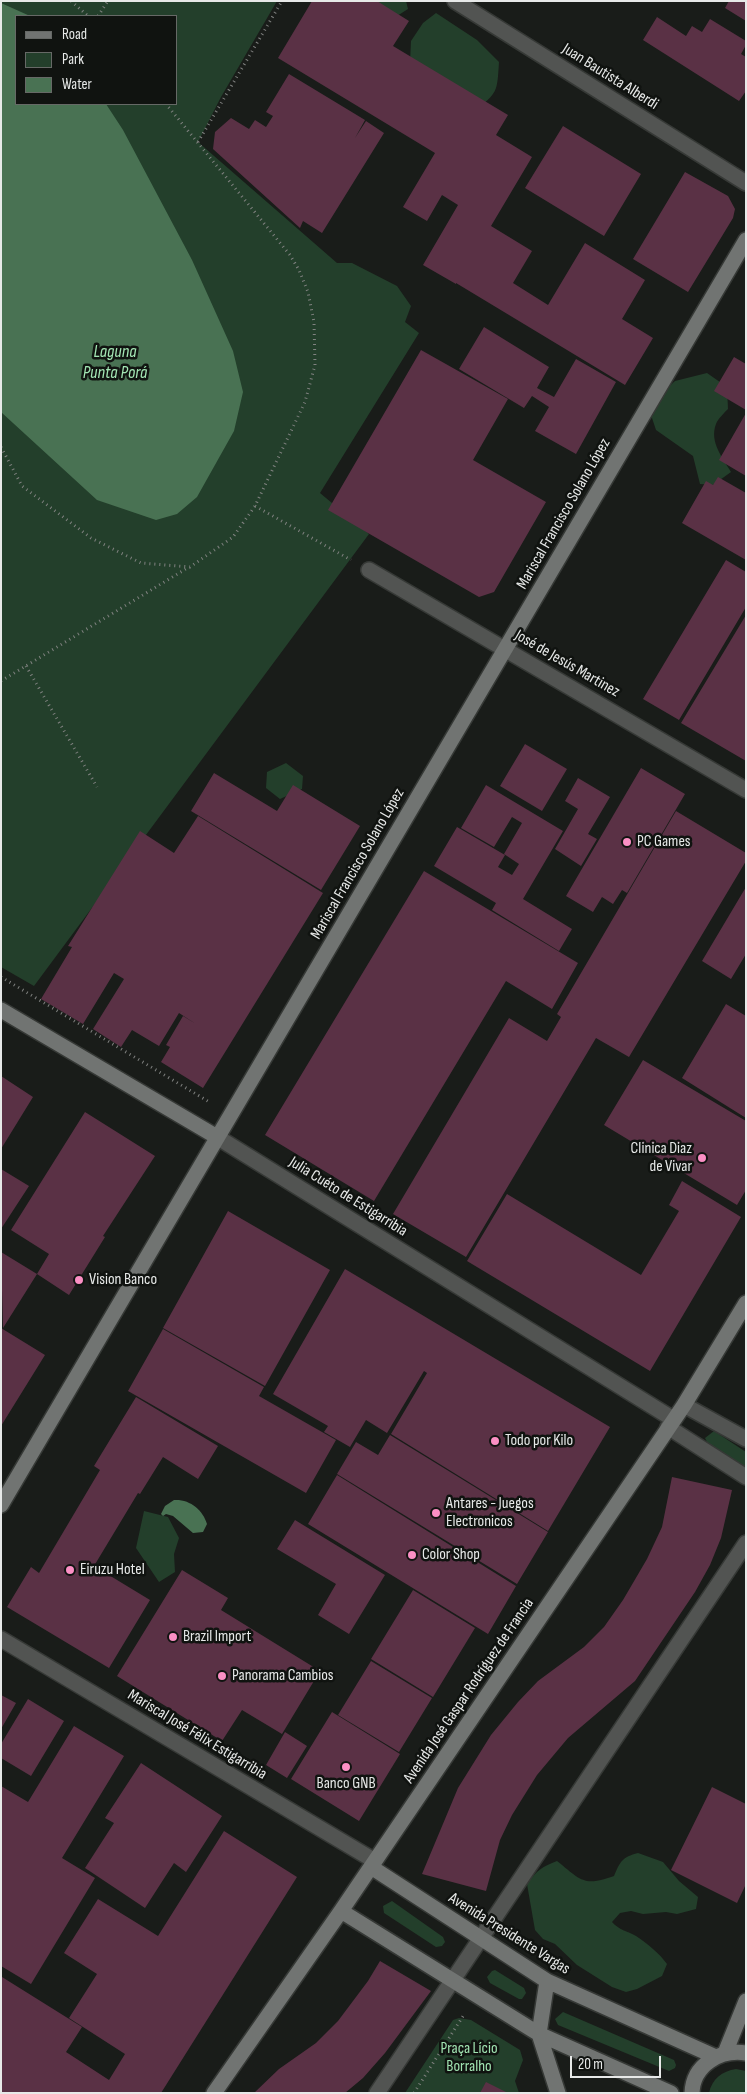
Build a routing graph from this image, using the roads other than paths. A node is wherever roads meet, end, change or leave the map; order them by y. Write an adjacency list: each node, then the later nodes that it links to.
1 (455, 1): 2 (street, Juan Bautista Alberdi)
2 (746, 183)
3 (746, 240): 5 (main road, Mariscal Francisco Solano López)
4 (369, 570): 5 (street, José de Jesús Martinez)
5 (505, 648): 6 (street, José de Jesús Martinez); 8 (main road, Mariscal Francisco Solano López)
6 (746, 790)
7 (1, 1010): 8 (main road, Julia Cuéto de Estigarribia)
8 (217, 1137): 11 (street, Julia Cuéto de Estigarribia); 14 (main road, Mariscal Francisco Solano López)
9 (746, 1303): 10 (main road, Avenida José Gaspar Rodríguez de Francia)
10 (684, 1405): 11 (main road, Avenida José Gaspar Rodríguez de Francia); 12 (street)
11 (671, 1423): 13 (street, Julia Cuéto de Estigarribia); 17 (main road, Avenida José Gaspar Rodríguez de Francia)
12 (746, 1439)
13 (746, 1476)
14 (1, 1506)
15 (746, 1543): 19 (street)
16 (1, 1639): 17 (street, Mariscal José Félix Estigarribia)
17 (373, 1864): 18 (main road, Avenida José Gaspar Rodríguez de Francia); 19 (main road, Avenida Presidente Vargas)
18 (341, 1911): 20 (main road); 26 (main road, Avenida José Gaspar Rodríguez de Francia)
19 (481, 1938): 20 (street); 21 (main road, Avenida Presidente Vargas)
20 (452, 1980): 23 (main road); 27 (street)
21 (547, 1981): 23 (main road); 25 (main road, Avenida Presidente Vargas)
22 (746, 2001): 25 (main road)
23 (538, 2034): 28 (main road); 29 (main road)
24 (746, 2053): 25 (main road)
25 (721, 2055): 30 (main road)
26 (214, 2093)
27 (377, 2093)
28 (558, 2093)
29 (671, 2093)
30 (692, 2093)

